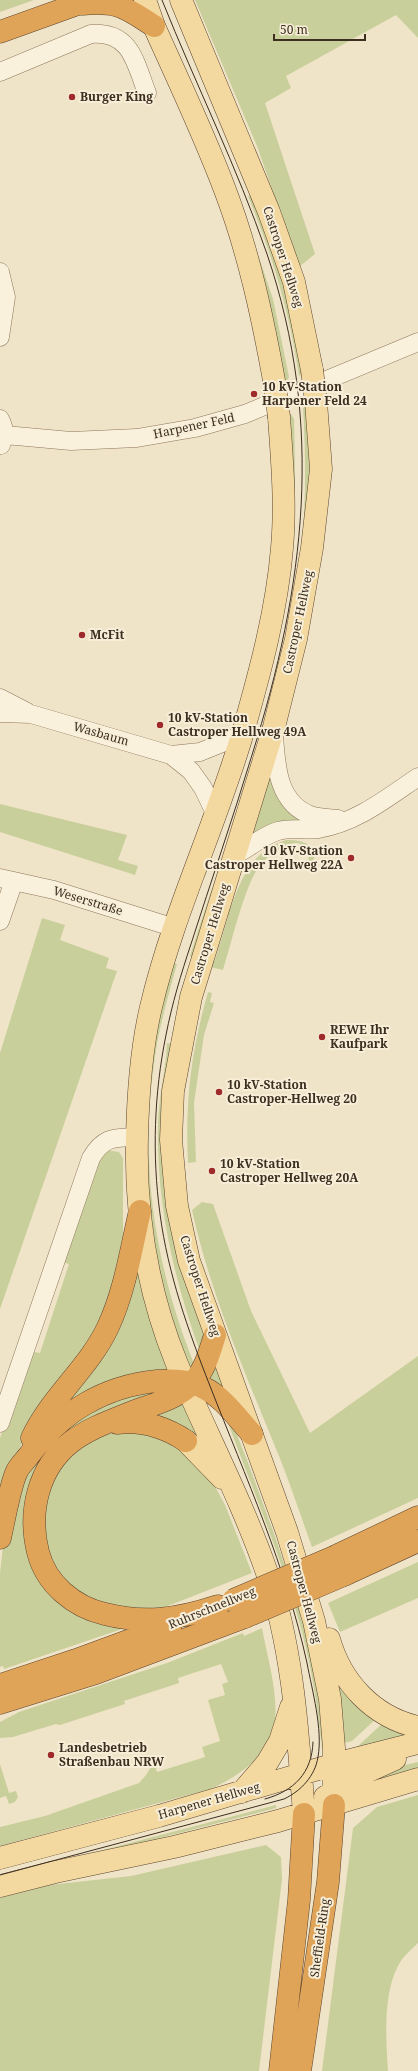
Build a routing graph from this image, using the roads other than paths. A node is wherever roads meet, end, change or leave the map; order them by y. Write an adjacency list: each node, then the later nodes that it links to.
1 (144, 0): 5 (main road)
2 (181, 0): 16 (main road, Castroper Hellweg, bridge)
3 (78, 1): 4 (highway); 5 (highway); 6 (highway)
4 (0, 22)
5 (154, 26): 17 (main road, bridge)
6 (0, 32)
7 (0, 72): 8 (street)
8 (147, 93)
9 (0, 272): 10 (street)
10 (0, 337)
11 (418, 342): 12 (street, Harpener Feld)
12 (2, 433)
13 (0, 698): 15 (street, Wasbaum)
14 (0, 713): 15 (street, Wasbaum)
15 (31, 714): 18 (street, Wasbaum)
16 (274, 727): 21 (street); 22 (main road, Castroper Hellweg)
17 (242, 735): 18 (street, Wasbaum); 20 (main road)
18 (171, 755): 20 (street, Wasbaum)
19 (418, 777): 21 (street)
20 (215, 813): 25 (main road)
21 (347, 820): 22 (street)
22 (233, 856): 28 (main road, Castroper Hellweg)
23 (7, 879): 24 (street); 25 (street, Weserstraße)
24 (0, 921)
25 (175, 928): 26 (main road)
26 (137, 1137): 27 (main road); 30 (street)
27 (140, 1212): 29 (main road); 34 (highway)
28 (215, 1335): 29 (highway); 32 (main road, Castroper Hellweg)
29 (188, 1384): 31 (highway); 32 (highway); 34 (highway); 35 (main road)
30 (0, 1423)
31 (100, 1426): 33 (highway); 41 (highway)
32 (252, 1434): 42 (main road, Castroper Hellweg)
33 (186, 1441): 35 (main road)
34 (17, 1472): 37 (highway)
35 (236, 1494): 44 (main road)
36 (418, 1517): 40 (highway, Ruhrschnellweg)
37 (0, 1538)
38 (418, 1541): 40 (highway, Ruhrschnellweg)
39 (418, 1552): 40 (highway)
40 (342, 1569): 41 (highway, Ruhrschnellweg, bridge); 41 (highway, Ruhrschnellweg, bridge)
41 (230, 1609): 43 (highway, Ruhrschnellweg); 45 (highway, Ruhrschnellweg)
42 (314, 1621): 46 (main road); 49 (main road, Castroper Hellweg)
43 (0, 1685)
44 (293, 1700): 50 (main road); 52 (main road)
45 (0, 1703)
46 (418, 1727)
47 (418, 1743): 49 (main road, Harpener Hellweg)
48 (418, 1748): 53 (main road)
49 (335, 1764): 50 (main road, Harpener Hellweg); 53 (main road, Castroper Hellweg)
50 (301, 1774): 52 (main road, Harpener Hellweg); 54 (main road)
51 (418, 1778): 53 (main road)
52 (241, 1793): 55 (main road, Harpener Hellweg)
53 (334, 1798): 54 (main road); 58 (highway, Sheffield-Ring)
54 (304, 1814): 56 (main road); 57 (highway, Sheffield-Ring)
55 (0, 1858)
56 (0, 1886)
57 (280, 2071)
58 (300, 2071)

